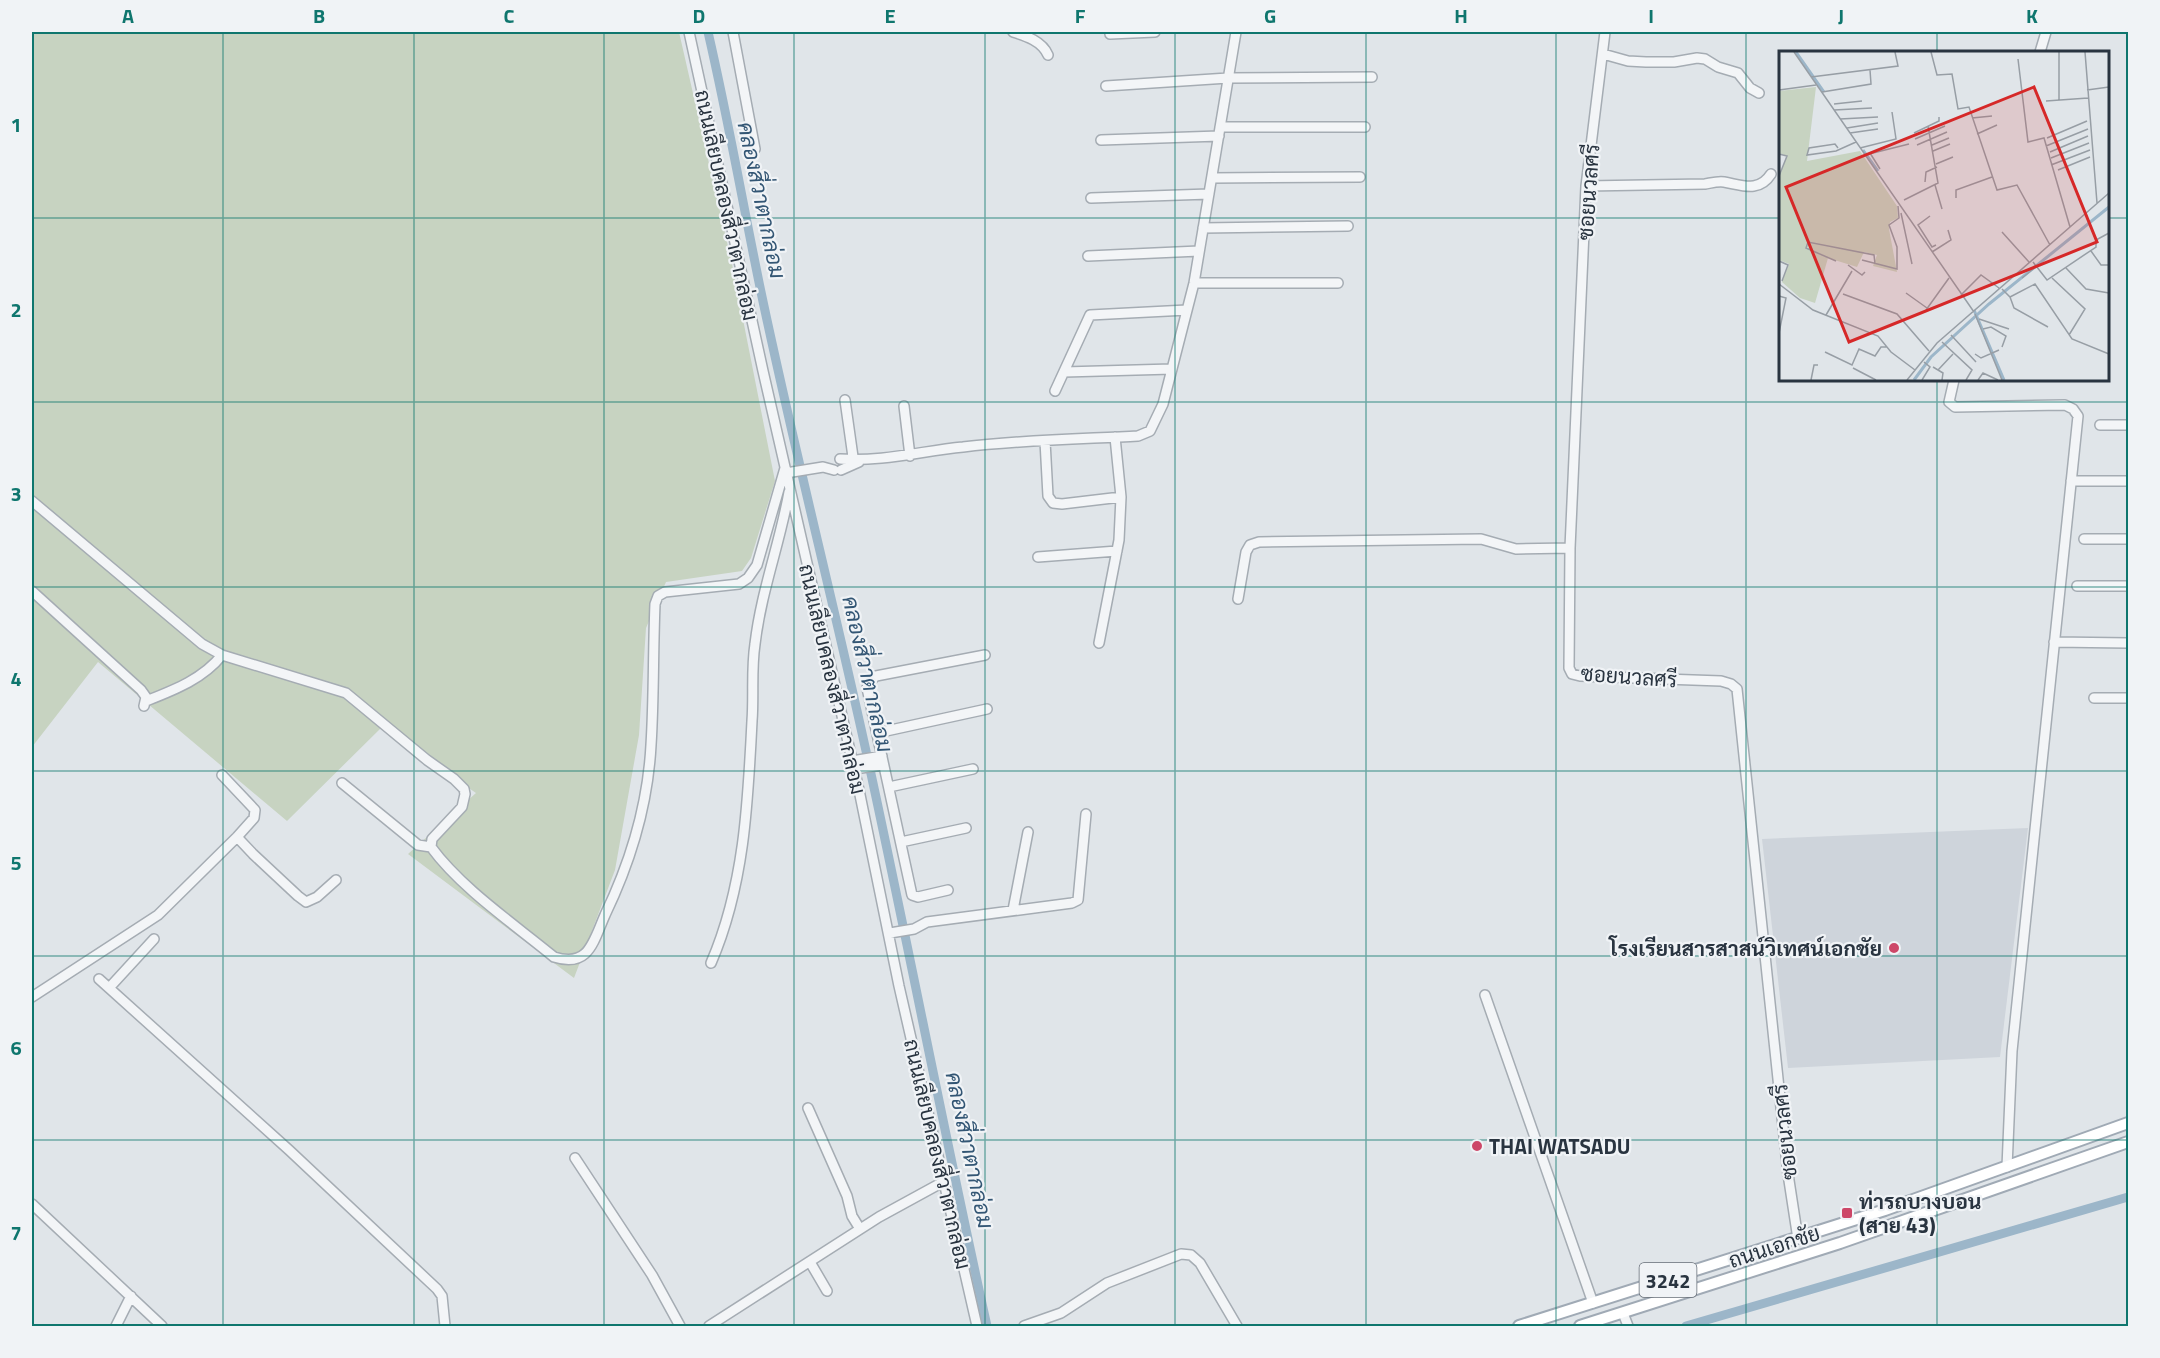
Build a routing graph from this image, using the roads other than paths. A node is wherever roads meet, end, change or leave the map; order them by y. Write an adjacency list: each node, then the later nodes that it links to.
1 (689, 32): 45 (street, ถนนเลียบคลองสี่วาตากล่อม)
2 (733, 32): 19 (street)
3 (1013, 32): 11 (street)
4 (1155, 32): 8 (street)
5 (1236, 32): 13 (street)
6 (1605, 32): 10 (street, ซอยนวลศรี)
7 (2046, 32): 9 (street)
8 (1110, 34)
9 (2040, 51)
10 (1603, 54): 15 (street); 23 (street, ซอยนวลศรี)
11 (1048, 55)
12 (1372, 77): 13 (street)
13 (1228, 78): 14 (street); 17 (street)
14 (1106, 86)
15 (1759, 93)
16 (1365, 128): 17 (street)
17 (1219, 131): 18 (street); 21 (street)
18 (1101, 140)
19 (755, 149)
20 (1771, 174): 23 (street)
21 (1212, 177): 22 (street); 24 (street)
22 (1360, 177)
23 (1586, 186): 53 (street, ซอยนวลศรี)
24 (1209, 194): 25 (street); 27 (street)
25 (1091, 198)
26 (1348, 226): 27 (street)
27 (1203, 228): 28 (street)
28 (1199, 251): 29 (street); 30 (street)
29 (1088, 256)
30 (1194, 283): 31 (street); 32 (street)
31 (1338, 283)
32 (1187, 310): 33 (street); 34 (street)
33 (1172, 369): 34 (street); 41 (street)
34 (1064, 372): 36 (street)
35 (1954, 381): 46 (street)
36 (1055, 391)
37 (845, 400): 44 (street)
38 (904, 406): 43 (street)
39 (2100, 425): 40 (street)
40 (2128, 425)
41 (1116, 437): 42 (street); 49 (street)
42 (1045, 441): 43 (street); 49 (street)
43 (910, 456): 44 (street)
44 (856, 462): 45 (street)
45 (786, 471): 48 (street, ถนนเลียบคลองสี่วาตากล่อม); 80 (street)
46 (2071, 481): 47 (street); 60 (street)
47 (2128, 481)
48 (789, 487): 70 (street, ถนนเลียบคลองสี่วาตากล่อม); 86 (street)
49 (1121, 497): 54 (street)
50 (32, 501): 63 (street)
51 (2084, 539): 52 (street)
52 (2128, 539)
53 (1570, 548): 59 (street); 99 (street, ซอยนวลศรี)
54 (1117, 550): 55 (street); 61 (street)
55 (1038, 557)
56 (2077, 586): 57 (street)
57 (2128, 586)
58 (32, 591): 63 (street)
59 (1238, 599)
60 (2054, 642): 62 (street); 95 (street)
61 (1099, 643)
62 (2128, 643)
63 (222, 655): 80 (street)
64 (985, 655): 68 (street)
65 (2094, 698): 66 (street)
66 (2128, 698)
67 (987, 709): 68 (street)
68 (877, 733): 69 (street)
69 (878, 761): 70 (street); 74 (street)
70 (856, 765): 84 (street, ถนนเลียบคลองสี่วาตากล่อม)
71 (973, 769): 74 (street)
72 (222, 775): 78 (street)
73 (342, 783): 80 (street)
74 (889, 787): 79 (street)
75 (1086, 814): 83 (street)
76 (966, 828): 79 (street)
77 (1028, 832): 83 (street)
78 (237, 837): 81 (street); 90 (street)
79 (902, 842): 82 (street)
80 (431, 847)
81 (336, 879)
82 (948, 890)
83 (1013, 910): 84 (street)
84 (894, 933): 96 (street, ถนนเลียบคลองสี่วาตากล่อม)
85 (154, 939): 88 (street)
86 (711, 963)
87 (99, 979): 88 (street)
88 (109, 988): 107 (street)
89 (1485, 995): 103 (street)
90 (32, 997)
91 (808, 1108): 98 (street)
92 (2128, 1123): 95 (main road, ถนนเอกชัย / 3242)
93 (2128, 1142): 104 (main road, ถนนเอกชัย / 3242)
94 (575, 1158): 108 (street)
95 (2007, 1167): 99 (main road, ถนนเอกชัย / 3242)
96 (943, 1182): 98 (street); 110 (street, ถนนเลียบคลองสี่วาตากล่อม)
97 (32, 1204): 102 (street)
98 (860, 1229): 100 (street)
99 (1798, 1239): 103 (main road, ถนนเอกชัย / 3242)
100 (810, 1262): 101 (street); 109 (street)
101 (827, 1291)
102 (131, 1296): 105 (street); 106 (street)
103 (1593, 1303): 113 (main road, ถนนเอกชัย / 3242)
104 (1623, 1313): 114 (main road, ถนนเอกชัย / 3242); 115 (street)
105 (116, 1326)
106 (162, 1326)
107 (445, 1326)
108 (680, 1326)
109 (709, 1326)
110 (977, 1326)
111 (1024, 1326): 112 (street)
112 (1236, 1326)
113 (1519, 1326)
114 (1580, 1326)
115 (1628, 1326)

